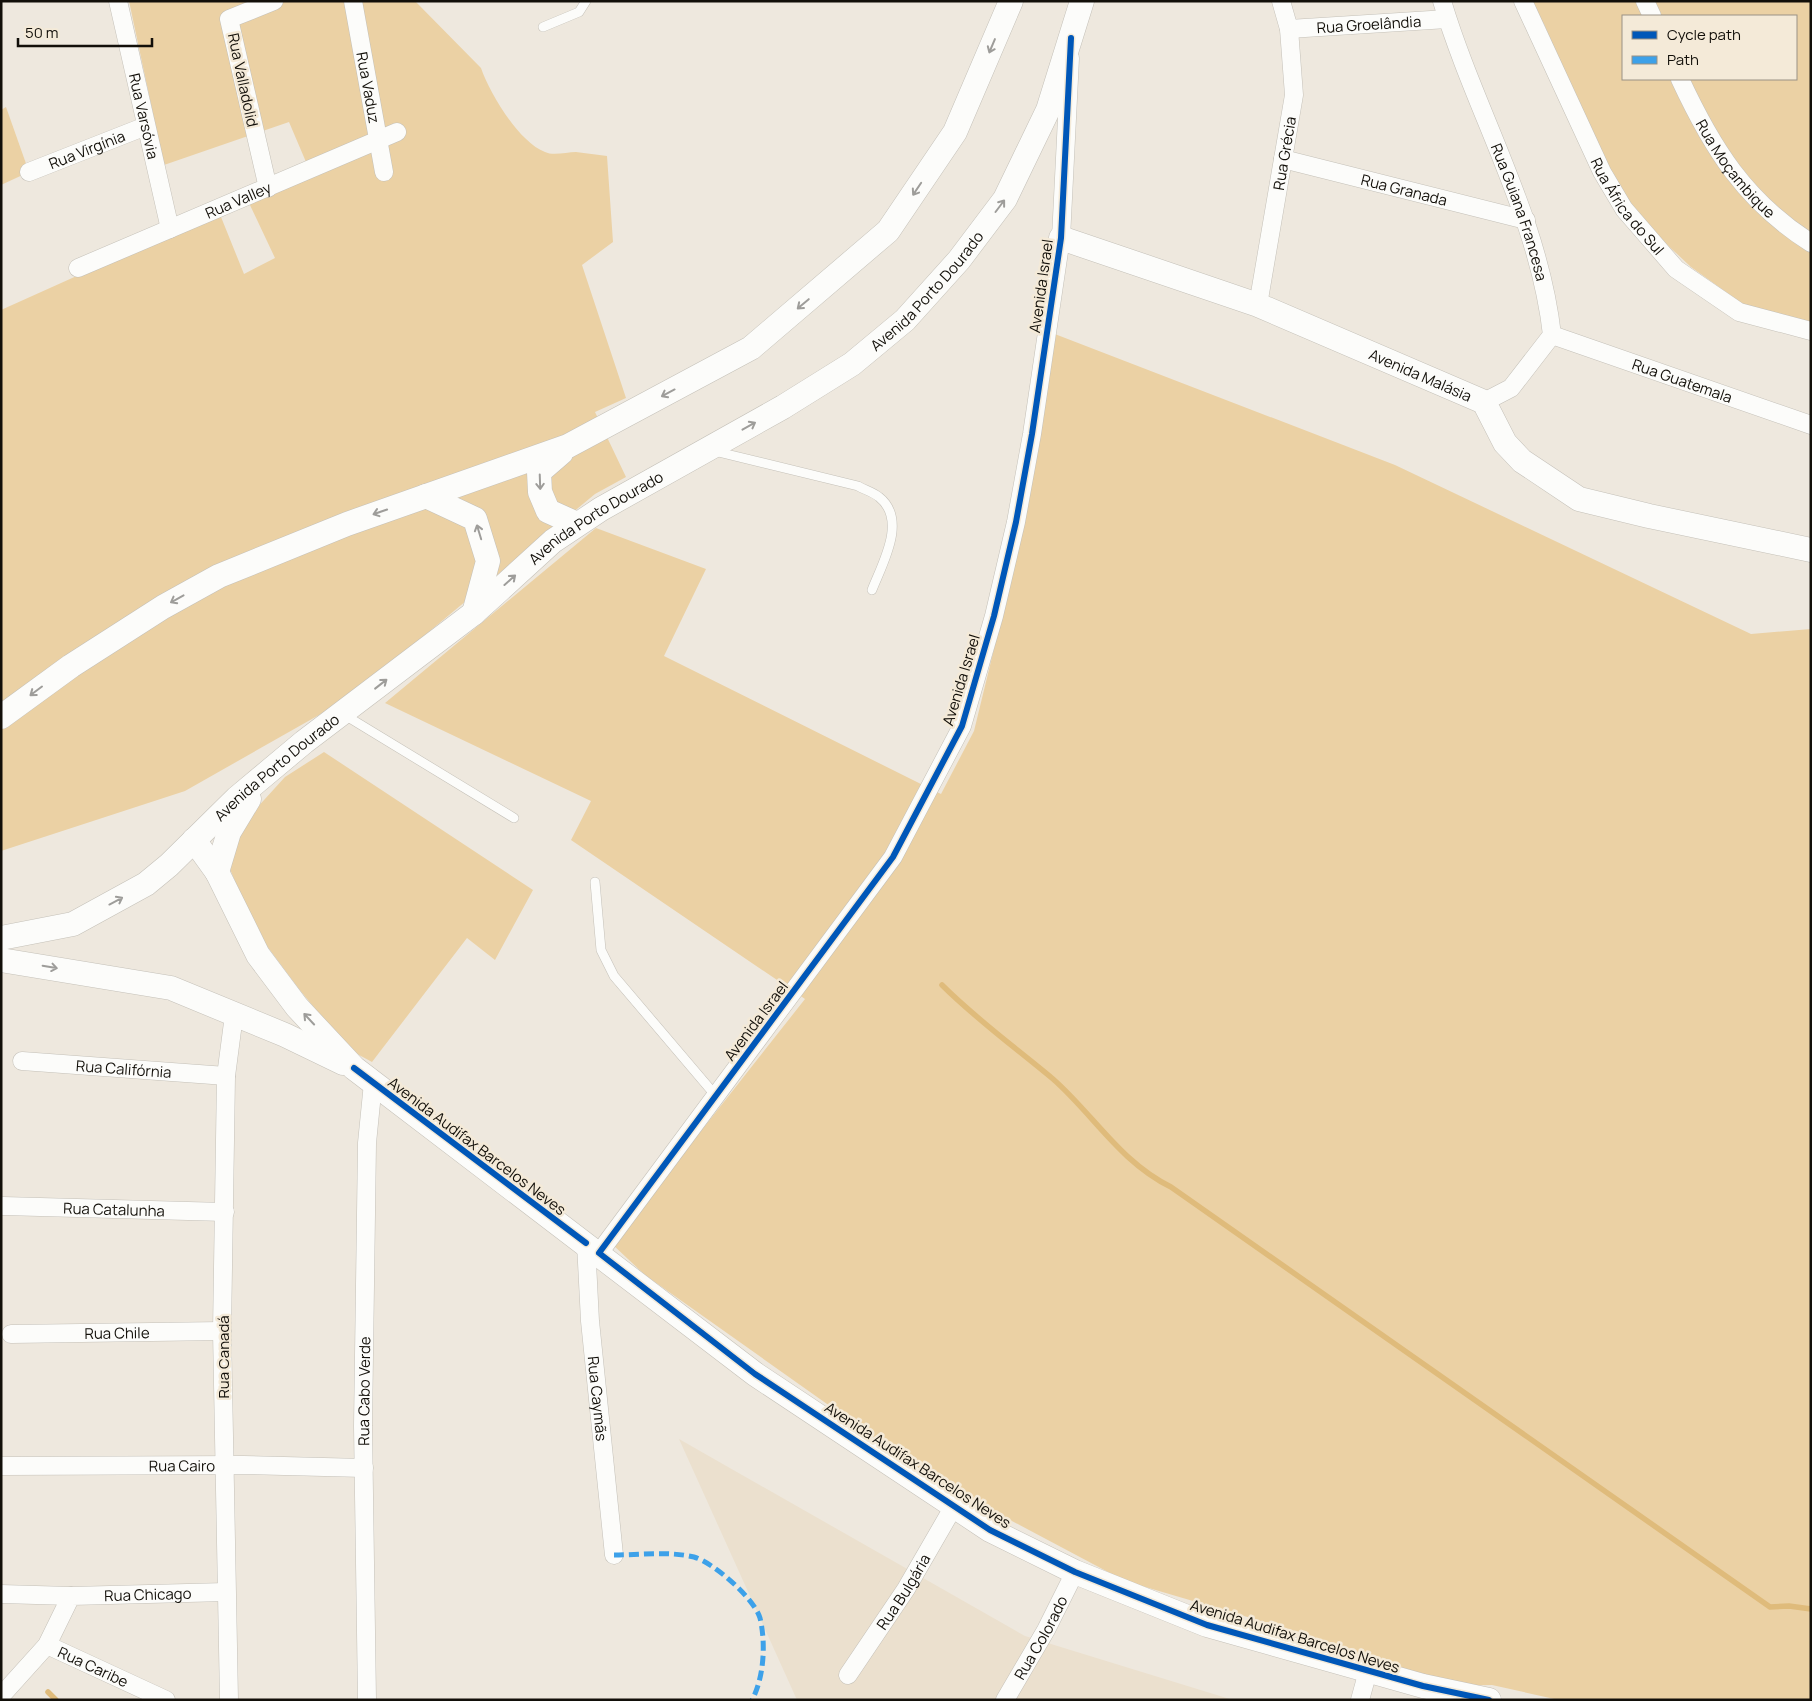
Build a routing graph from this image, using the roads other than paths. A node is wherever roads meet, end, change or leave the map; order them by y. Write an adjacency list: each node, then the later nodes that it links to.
1 (118, 1): 17 (street, Rua Varsóvia)
2 (274, 1): 23 (street, Rua Valladolid)
3 (354, 1): 19 (street, Rua Vaduz)
4 (586, 1): 13 (lane)
5 (1011, 1): 34 (main road, one-way to 34)
6 (1082, 1): 15 (main road, Avenida Porto Dourado)
7 (1282, 1): 14 (street, Rua Grécia)
8 (1442, 1): 12 (street, Rua Guiana Francesa)
9 (1523, 1): 30 (street, Rua África do Sul)
10 (1645, 1): 11 (street)
11 (1652, 15)
12 (1447, 19): 14 (street, Rua Groelândia); 24 (street, Rua Guiana Francesa)
13 (544, 27)
14 (1289, 29): 20 (street, Rua Grécia)
15 (1071, 38): 26 (street, Avenida Israel); 35 (main road, Avenida Porto Dourado, one-way to 15)
16 (1681, 80): 27 (street, Rua Moçambique)
17 (146, 126): 21 (street, Rua Virgínia); 25 (street, Rua Varsóvia)
18 (397, 132): 19 (street, Rua Valley)
19 (378, 140): 22 (street, Rua Vaduz); 23 (street, Rua Valley)
20 (1284, 159): 24 (street, Rua Granada); 29 (street, Rua Grécia)
21 (29, 172)
22 (384, 172)
23 (268, 188): 25 (street, Rua Valley)
24 (1526, 220): 31 (street, Rua Guiana Francesa)
25 (170, 230): 28 (street, Rua Valley)
26 (1061, 238): 29 (main road, Avenida Malásia); 55 (street, Avenida Israel)
27 (1811, 243)
28 (78, 268)
29 (1258, 305): 32 (main road, Avenida Malásia)
30 (1811, 331)
31 (1552, 335): 32 (street); 33 (street, Rua Guatemala)
32 (1484, 402): 38 (main road, Avenida Malásia)
33 (1811, 425)
34 (568, 446): 36 (main road); 37 (main road, one-way to 37)
35 (707, 449): 37 (main road, Avenida Porto Dourado); 39 (lane)
36 (426, 496): 40 (main road, one-way to 36); 42 (main road, one-way to 42)
37 (578, 524): 40 (main road, Avenida Porto Dourado, one-way to 37)
38 (1811, 550)
39 (872, 590)
40 (474, 613): 41 (main road, Avenida Porto Dourado, one-way to 40)
41 (342, 714): 43 (main road, Avenida Porto Dourado); 44 (lane)
42 (1, 717)
43 (304, 742): 45 (main road, Avenida Porto Dourado); 46 (main road)
44 (514, 818)
45 (194, 840): 46 (main road, Avenida Audifax Barcelos Neves); 48 (main road, Avenida Porto Dourado, one-way to 45)
46 (217, 872): 52 (main road, Avenida Audifax Barcelos Neves, one-way to 46)
47 (595, 882): 55 (lane)
48 (1, 938)
49 (1, 960): 50 (main road, Avenida Audifax Barcelos Neves, one-way to 50)
50 (234, 1015): 52 (main road, Avenida Audifax Barcelos Neves); 53 (street, Rua Canadá)
51 (22, 1061): 53 (street, Rua Califórnia)
52 (354, 1068): 54 (main road, Avenida Audifax Barcelos Neves)
53 (226, 1076): 57 (street, Rua Canadá)
54 (373, 1083): 58 (main road, Avenida Audifax Barcelos Neves); 63 (street, Rua Cabo Verde)
55 (716, 1096): 58 (street, Avenida Israel)
56 (3, 1206): 57 (street, Rua Catalunha)
57 (225, 1212): 59 (street, Rua Canadá)
58 (592, 1248): 64 (main road, Avenida Audifax Barcelos Neves); 65 (street, Rua Caymãs)
59 (222, 1331): 60 (street, Rua Chile); 61 (street, Rua Canadá)
60 (11, 1334)
61 (224, 1465): 62 (street, Rua Cairo); 63 (street, Rua Cairo); 67 (street, Rua Canadá)
62 (1, 1466)
63 (364, 1468): 76 (street, Rua Cabo Verde)
64 (954, 1506): 66 (main road, Avenida Audifax Barcelos Neves); 72 (street, Rua Bulgária)
65 (614, 1555)
66 (1075, 1572): 71 (main road, Avenida Audifax Barcelos Neves); 77 (street, Rua Colorado)
67 (226, 1592): 69 (street, Rua Chicago); 75 (street, Rua Canadá)
68 (1, 1594): 69 (street, Rua Chicago)
69 (71, 1596): 70 (street)
70 (47, 1645): 73 (street); 74 (street, Rua Caribe)
71 (1368, 1671): 78 (street); 79 (main road, Avenida Audifax Barcelos Neves)
72 (848, 1675)
73 (1, 1696)
74 (166, 1700)
75 (229, 1700)
76 (367, 1700)
77 (1005, 1700)
78 (1360, 1700)
79 (1489, 1700)

